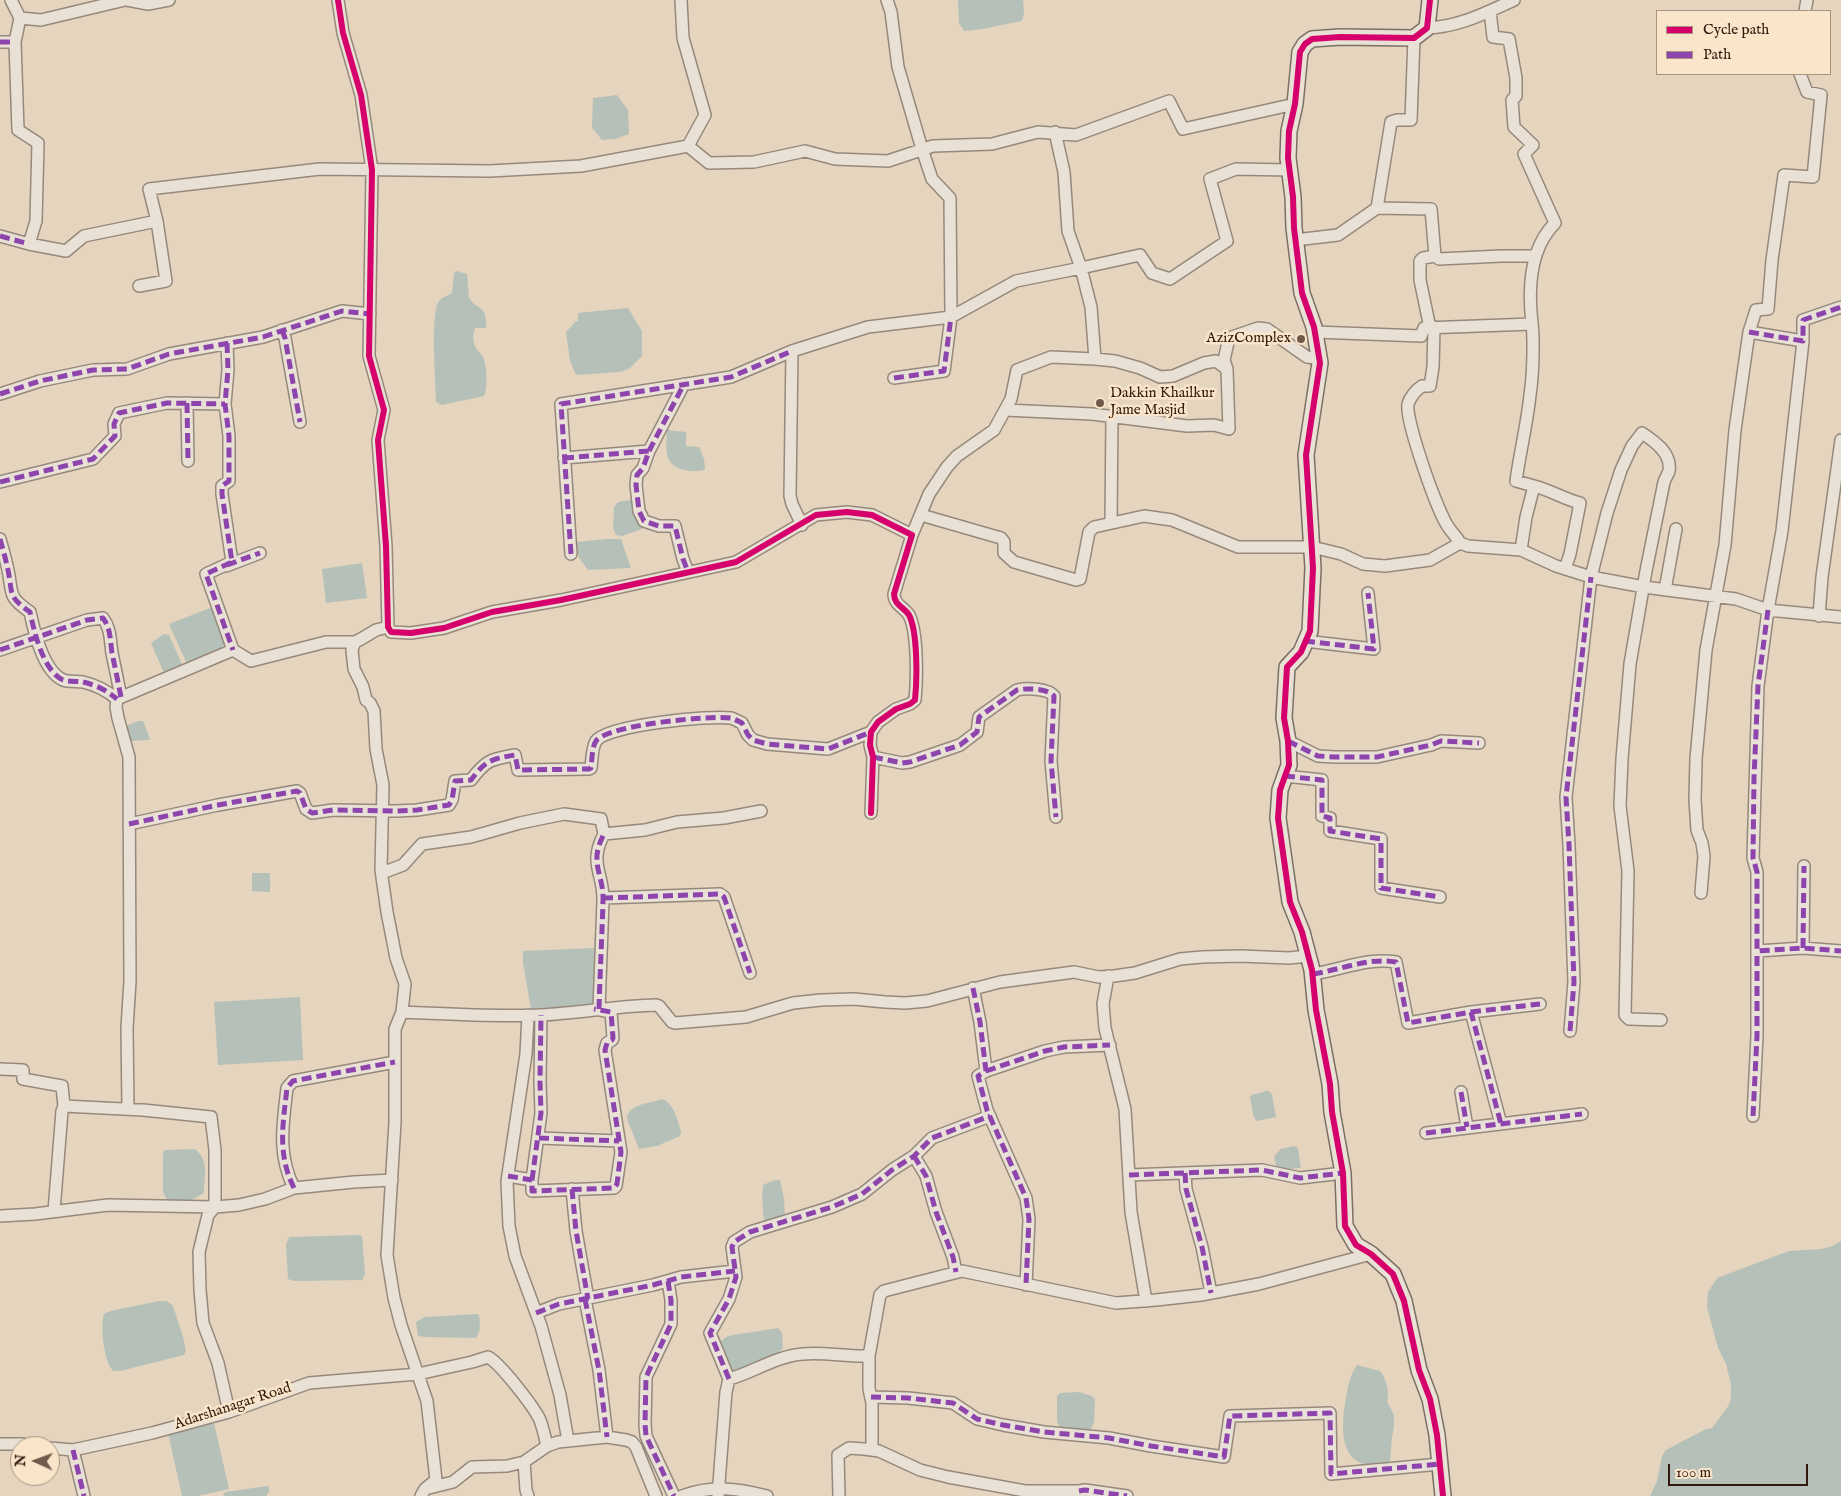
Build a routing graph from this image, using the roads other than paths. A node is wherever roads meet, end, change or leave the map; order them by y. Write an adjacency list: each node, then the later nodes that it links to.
1 (11, 0): 10 (street)
2 (126, 0): 3 (street); 10 (street)
3 (169, 0)
4 (338, 0): 20 (street)
5 (680, 0): 18 (street)
6 (887, 0): 19 (street)
7 (1430, 0): 11 (street)
8 (1514, 0): 9 (street)
9 (1490, 11): 11 (street); 28 (street)
10 (20, 18): 14 (street)
11 (1427, 28): 12 (street)
12 (1414, 38): 16 (street); 22 (street)
13 (0, 42): 14 (street)
14 (15, 42): 26 (street)
15 (1800, 75): 38 (street)
16 (1295, 104): 17 (street); 21 (street)
17 (1055, 132): 19 (street); 29 (street)
18 (688, 146): 19 (street); 20 (street)
19 (922, 149): 33 (street)
20 (372, 170): 23 (street); 32 (street)
21 (1290, 170): 25 (street); 29 (street)
22 (1377, 208): 25 (street); 27 (street)
23 (157, 221): 26 (street); 30 (street)
24 (0, 236): 26 (street)
25 (1295, 240): 37 (street)
26 (29, 244)
27 (1435, 256): 28 (street); 35 (street)
28 (1534, 256): 34 (street)
29 (1081, 268): 33 (street); 42 (street)
30 (139, 286)
31 (1841, 307): 39 (street)
32 (370, 314): 36 (street); 81 (street)
33 (951, 317): 41 (street); 45 (street)
34 (1532, 324): 35 (street); 58 (street)
35 (1432, 327): 37 (street); 65 (street)
36 (282, 330): 40 (street); 52 (street)
37 (1315, 332): 43 (street)
38 (1750, 332): 39 (street); 77 (street)
39 (1803, 341): 78 (street)
40 (227, 342): 47 (street); 49 (street)
41 (792, 351): 46 (street); 61 (street)
42 (1095, 359): 44 (street); 50 (street)
43 (1320, 363): 44 (street); 66 (street)
44 (1227, 369): 51 (street)
45 (894, 378)
46 (684, 384): 54 (street); 55 (street)
47 (0, 394)
48 (187, 404): 49 (street); 56 (street); 57 (street)
49 (226, 404): 72 (street)
50 (1005, 410): 51 (street); 59 (street)
51 (1112, 417): 60 (street)
52 (300, 422)
53 (1841, 440): 79 (street)
54 (649, 451): 55 (street); 71 (street)
55 (564, 458): 69 (street)
56 (188, 461)
57 (0, 482)
58 (1534, 486): 67 (street); 70 (street)
59 (921, 515): 60 (street); 63 (street)
60 (1111, 523): 66 (street)
61 (802, 525): 63 (street); 71 (street)
62 (1676, 529): 75 (street)
63 (912, 535): 88 (street)
64 (0, 540): 82 (street)
65 (1460, 543): 66 (street); 67 (street)
66 (1312, 547): 83 (street)
67 (1521, 550): 70 (street)
68 (260, 553): 72 (street)
69 (571, 554)
70 (1564, 569): 73 (street)
71 (688, 572): 81 (street)
72 (206, 574): 86 (street)
73 (1591, 577): 74 (street); 74 (street); 119 (street)
74 (1644, 587): 75 (street); 118 (street)
75 (1665, 590): 77 (street)
76 (1368, 592): 83 (street)
77 (1715, 596): 78 (street); 101 (street)
78 (1768, 610): 79 (street); 106 (street)
79 (1819, 616): 80 (street)
80 (1841, 617)
81 (388, 627): 84 (street)
82 (35, 638): 85 (street); 87 (street); 87 (street)
83 (1304, 641): 89 (street)
84 (355, 642): 86 (street); 93 (street)
85 (0, 650)
86 (233, 650): 87 (street)
87 (119, 698): 97 (street)
88 (871, 732): 91 (street); 93 (street)
89 (1288, 741): 90 (street); 92 (street)
90 (1479, 743)
91 (873, 757): 95 (street); 96 (street)
92 (1285, 776): 102 (street); 107 (street)
93 (383, 811): 97 (street); 100 (street)
94 (761, 811): 98 (street)
95 (871, 813)
96 (1056, 817)
97 (129, 824): 126 (street)
98 (604, 834): 100 (street); 103 (street)
99 (1804, 866): 104 (street)
100 (382, 873): 114 (street)
101 (1701, 893)
102 (1440, 897)
103 (603, 898): 108 (street); 113 (street)
104 (1803, 948): 105 (street); 106 (street)
105 (1841, 950)
106 (1757, 951): 129 (street)
107 (1309, 956): 109 (street); 110 (street)
108 (750, 973)
109 (1313, 974): 115 (street); 137 (street)
110 (1108, 976): 111 (street); 120 (street)
111 (973, 988): 113 (street); 123 (street)
112 (1540, 1004): 115 (street)
113 (597, 1009): 117 (street); 134 (street)
114 (402, 1012): 116 (street); 121 (street)
115 (1471, 1012): 130 (street)
116 (528, 1015): 117 (street); 139 (street)
117 (541, 1015): 133 (street)
118 (1661, 1020)
119 (1570, 1031)
120 (1110, 1046): 123 (street); 138 (street)
121 (395, 1062): 140 (street); 142 (street)
122 (0, 1068): 125 (street)
123 (986, 1071): 128 (street)
124 (1461, 1092): 131 (street)
125 (64, 1106): 126 (street); 145 (street)
126 (128, 1108): 144 (street)
127 (1582, 1114): 130 (street)
128 (990, 1116): 135 (street); 151 (street)
129 (1753, 1116)
130 (1501, 1124): 131 (street)
131 (1468, 1127): 132 (street)
132 (1426, 1133)
133 (539, 1138): 134 (street); 141 (street)
134 (619, 1142): 143 (street)
135 (914, 1156): 148 (street); 149 (street)
136 (1185, 1173): 137 (street); 138 (street); 152 (street)
137 (1343, 1173): 147 (street)
138 (1129, 1175): 154 (street)
139 (508, 1176): 141 (street); 155 (street)
140 (392, 1180): 142 (street); 157 (street)
141 (532, 1180): 143 (street)
142 (294, 1188): 144 (street)
143 (572, 1189): 153 (street)
144 (215, 1207): 145 (street); 160 (street)
145 (54, 1211): 146 (street)
146 (0, 1216)
147 (1371, 1254): 152 (street); 168 (street)
148 (735, 1271): 150 (street); 158 (street)
149 (956, 1272): 151 (street); 156 (street)
150 (668, 1281): 153 (street); 175 (street)
151 (1026, 1285): 154 (street)
152 (1211, 1293): 154 (street)
153 (586, 1299): 155 (street); 161 (street)
154 (1146, 1301)
155 (536, 1313): 162 (street)
156 (869, 1356): 158 (street); 159 (street)
157 (418, 1374): 160 (street, Adarshanagar Road); 163 (street, Adarshanagar Road); 170 (street)
158 (729, 1379): 169 (street)
159 (871, 1397): 166 (street); 168 (street)
160 (229, 1412): 165 (street, Adarshanagar Road)
161 (607, 1437): 162 (street); 174 (street)
162 (568, 1441): 163 (street)
163 (546, 1446): 167 (street)
164 (60, 1449): 165 (street, Adarshanagar Road)
165 (73, 1450): 172 (street)
166 (872, 1450): 171 (street); 178 (street)
167 (524, 1462): 170 (street); 173 (street)
168 (1440, 1464): 180 (street)
169 (718, 1492): 176 (street); 177 (street)
170 (423, 1493)
171 (1079, 1494): 179 (street)
172 (84, 1496)
173 (528, 1496)
174 (656, 1496)
175 (674, 1496)
176 (682, 1496)
177 (767, 1496)
178 (839, 1496)
179 (1127, 1496)
180 (1443, 1496)

